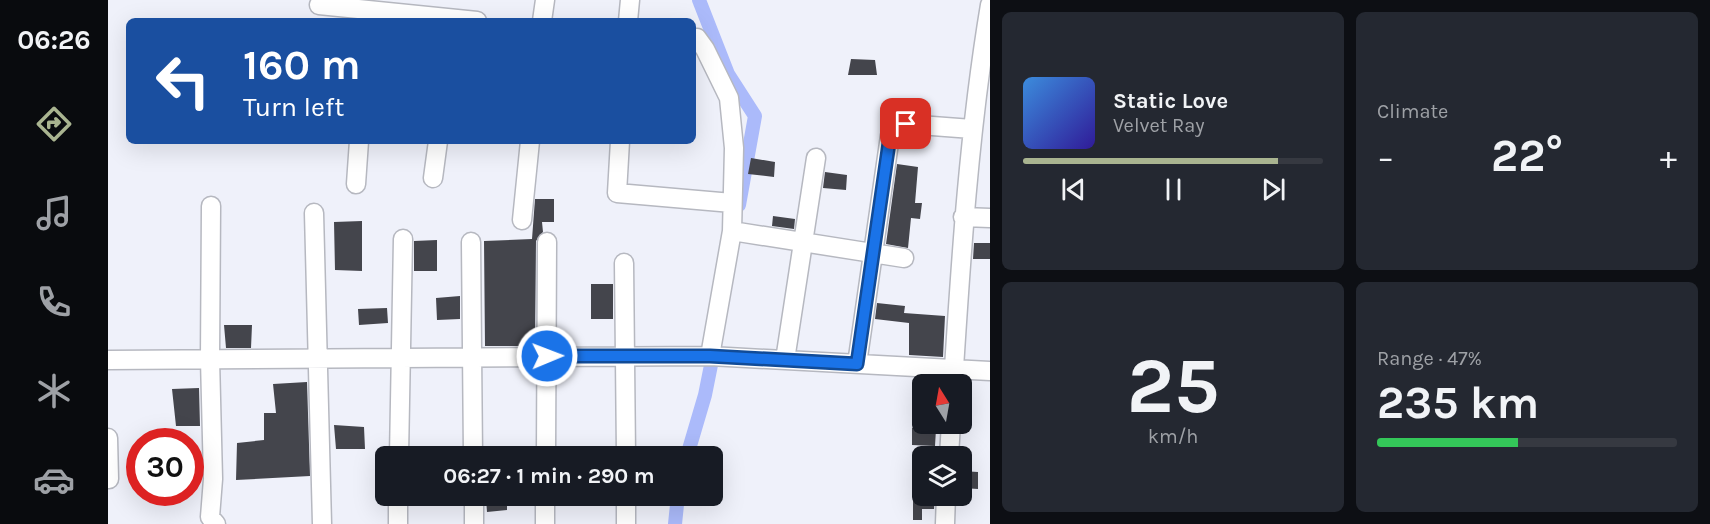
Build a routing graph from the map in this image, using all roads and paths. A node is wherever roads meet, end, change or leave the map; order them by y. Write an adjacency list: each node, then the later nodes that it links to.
1 (544, 0): 7 (street)
2 (630, 0): 8 (street)
3 (319, 5): 5 (street)
4 (990, 5): 10 (street)
5 (370, 16): 6 (street)
6 (410, 18)
7 (542, 18)
8 (628, 18)
9 (696, 38): 18 (street)
10 (972, 129): 21 (street); 29 (street)
11 (359, 144): 17 (street)
12 (438, 144): 16 (street)
13 (530, 144): 23 (street)
14 (620, 144): 18 (street)
15 (816, 158): 28 (street)
16 (434, 178)
17 (356, 184)
18 (732, 203): 24 (street)
19 (211, 206): 38 (street)
20 (314, 213): 37 (street)
21 (963, 217): 22 (street); 44 (street)
22 (990, 218)
23 (522, 220)
24 (732, 231): 28 (street); 35 (street)
25 (403, 239): 36 (street)
26 (471, 242): 33 (street)
27 (548, 242): 34 (street)
28 (803, 242): 29 (street); 40 (street)
29 (874, 253): 30 (street); 41 (street)
30 (904, 258)
31 (624, 263): 32 (street)
32 (625, 355): 34 (street); 35 (street); 50 (street)
33 (472, 356): 34 (street); 36 (street); 48 (street)
34 (547, 356): 49 (street)
35 (710, 356): 40 (street)
36 (401, 357): 37 (street); 47 (street)
37 (318, 358): 38 (street); 58 (street)
38 (210, 359): 39 (street); 57 (street)
39 (108, 360)
40 (785, 360): 41 (street)
41 (857, 364): 43 (street)
42 (990, 371): 45 (street)
43 (932, 374)
44 (954, 374)
45 (972, 374)
46 (108, 438): 51 (street)
47 (399, 446)
48 (473, 446)
49 (546, 446)
50 (626, 446)
51 (109, 480)
52 (398, 506): 59 (street)
53 (474, 506): 60 (street)
54 (545, 506): 61 (street)
55 (626, 506): 62 (street)
56 (946, 506): 63 (street)
57 (216, 524)
58 (322, 524)
59 (398, 524)
60 (474, 524)
61 (545, 524)
62 (626, 524)
63 (945, 524)

